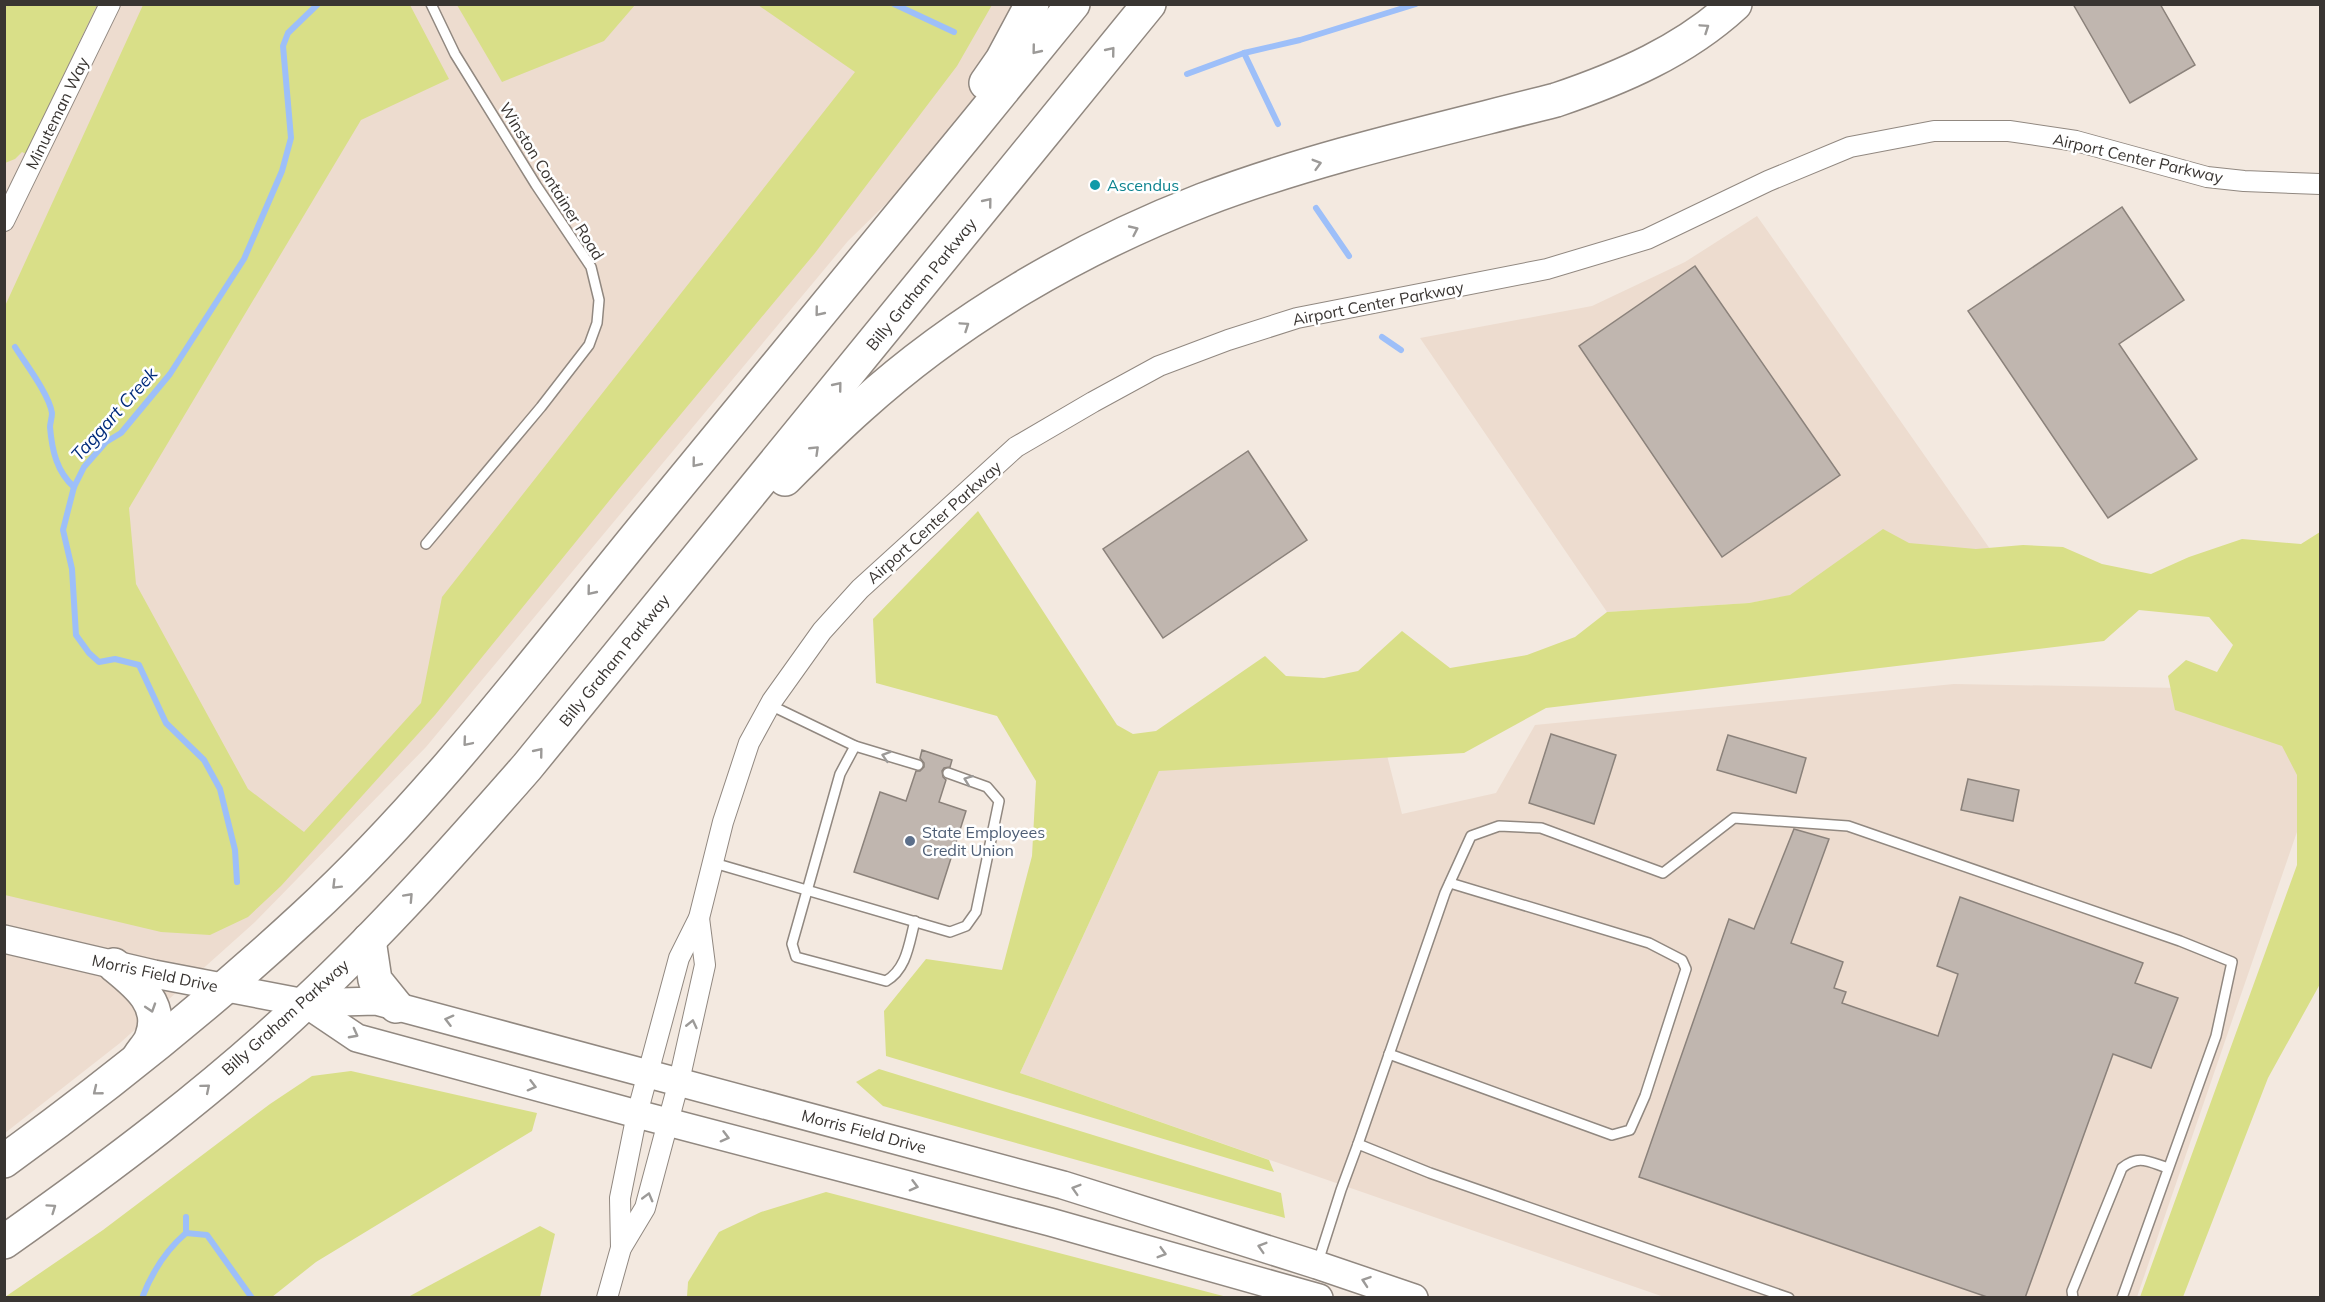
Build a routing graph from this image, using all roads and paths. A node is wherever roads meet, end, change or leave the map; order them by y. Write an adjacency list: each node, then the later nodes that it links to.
1 (110, 4): 8 (street, Minuteman Way)
2 (431, 4): 11 (lane, Winston Container Road)
3 (1032, 4): 10 (highway)
4 (1073, 4): 10 (highway, one-way to 10)
5 (1149, 4): 12 (highway, Billy Graham Parkway, one-way to 5)
6 (1736, 4): 12 (highway, one-way to 6)
7 (2320, 184): 13 (street, Airport Center Parkway)
8 (10, 196): 9 (street, Minuteman Way)
9 (4, 221)
10 (856, 267): 25 (highway, one-way to 25)
11 (426, 544)
12 (668, 594): 23 (highway, Billy Graham Parkway, one-way to 12)
13 (770, 705): 14 (lane); 17 (street, Airport Center Parkway)
14 (855, 746): 15 (lane, one-way to 14); 19 (lane)
15 (918, 765)
16 (948, 772): 21 (lane, one-way to 16)
17 (714, 863): 19 (lane); 20 (street, Airport Center Parkway)
18 (1450, 883): 28 (lane); 28 (lane); 36 (lane)
19 (808, 890): 21 (lane); 21 (lane)
20 (699, 918): 30 (street, Airport Center Parkway); 31 (street, Airport Center Parkway, one-way to 20)
21 (915, 921)
22 (4, 939): 24 (street, Morris Field Drive)
23 (369, 940): 26 (highway, Billy Graham Parkway); 27 (highway)
24 (114, 965): 25 (street, Morris Field Drive); 29 (highway, one-way to 29)
25 (224, 987): 26 (street, Morris Field Drive); 29 (highway)
26 (306, 1003): 27 (street, Morris Field Drive); 32 (street, Morris Field Drive, one-way to 32); 37 (highway, Billy Graham Parkway, one-way to 26)
27 (396, 1006): 30 (street, Morris Field Drive, one-way to 27)
28 (1389, 1054): 34 (lane)
29 (136, 1060): 35 (highway, one-way to 35)
30 (648, 1073): 31 (street, Morris Field Drive); 32 (street, Airport Center Parkway)
31 (679, 1081): 33 (street, Airport Center Parkway); 39 (street, Morris Field Drive, one-way to 31)
32 (637, 1114): 33 (street, Morris Field Drive); 38 (street, Airport Center Parkway)
33 (669, 1122): 38 (street, Airport Center Parkway, one-way to 33); 40 (street, Morris Field Drive, one-way to 40)
34 (1358, 1144): 39 (lane); 43 (lane)
35 (4, 1161)
36 (2168, 1168): 44 (lane); 45 (lane)
37 (4, 1242)
38 (621, 1248): 41 (street)
39 (1317, 1264): 40 (street); 42 (street, Morris Field Drive, one-way to 39)
40 (1310, 1296)
41 (606, 1298)
42 (1414, 1298)
43 (1789, 1298)
44 (2073, 1298)
45 (2122, 1298)

